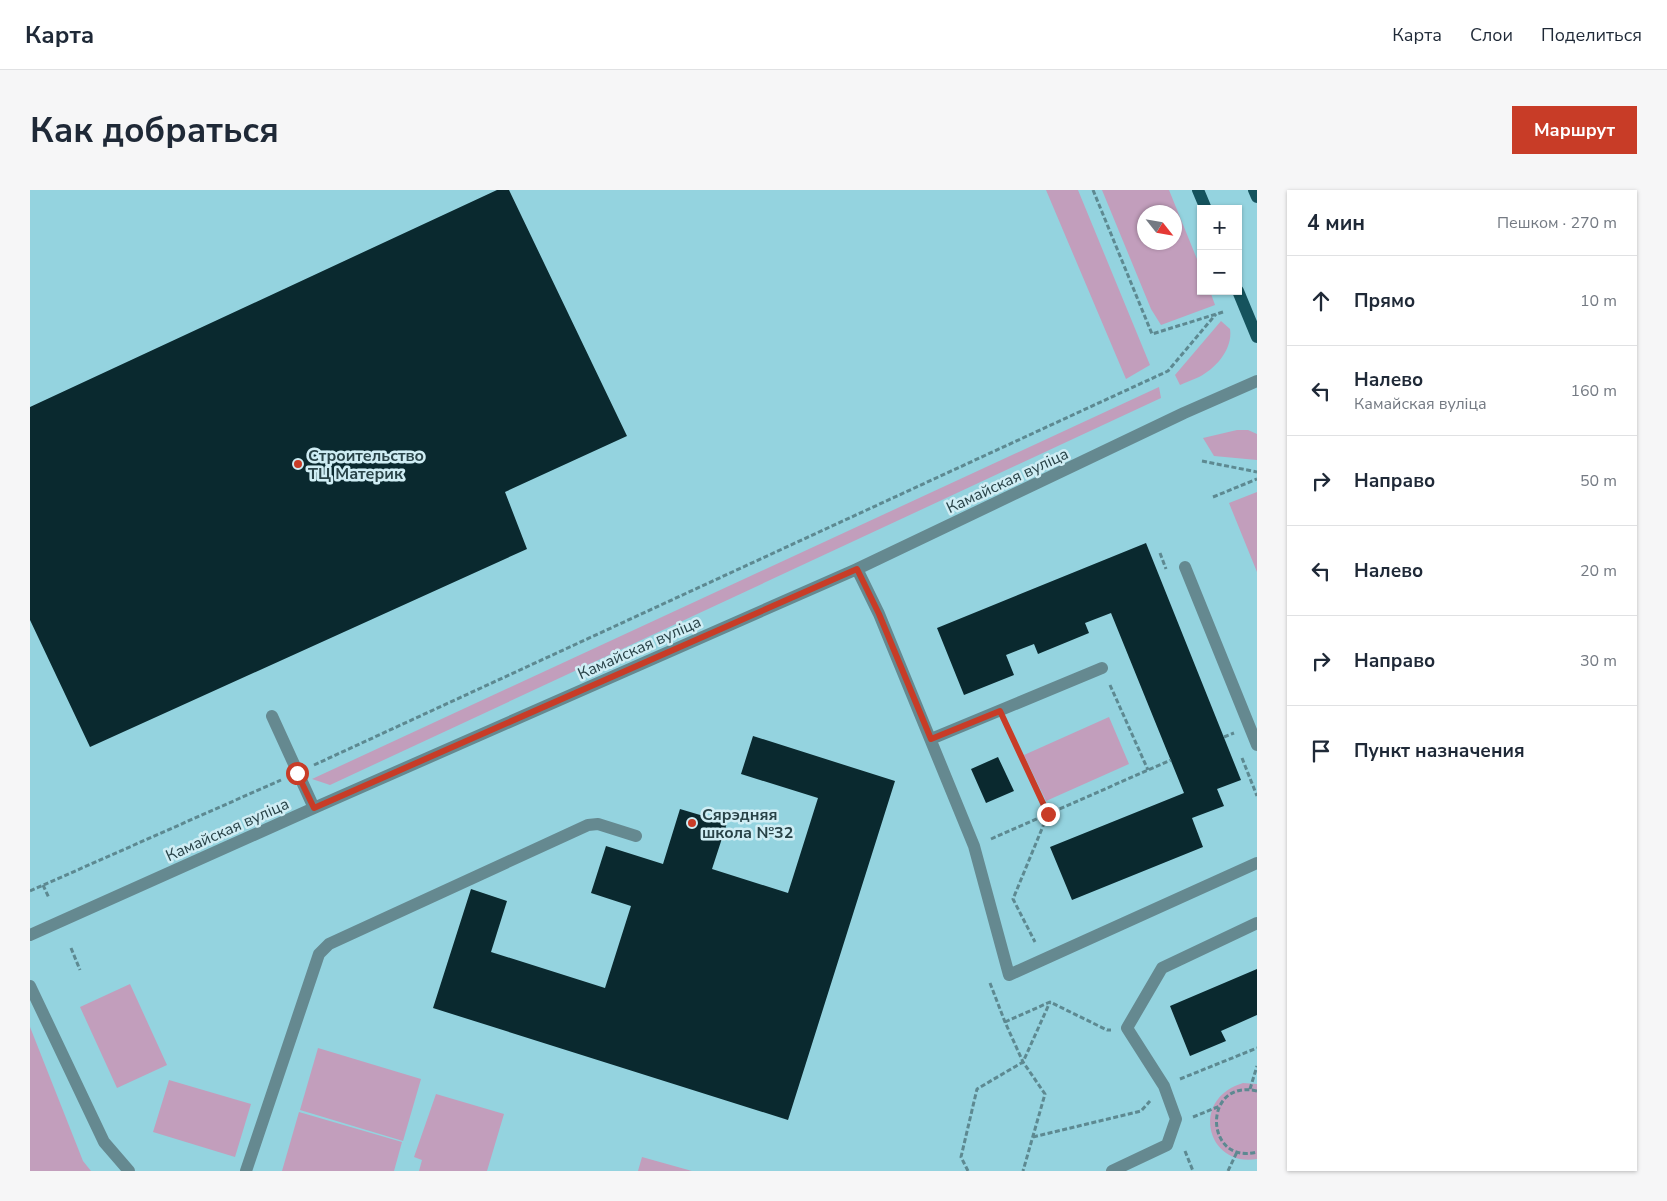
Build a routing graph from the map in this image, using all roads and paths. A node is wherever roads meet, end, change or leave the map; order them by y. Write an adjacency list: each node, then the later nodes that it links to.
1 (1094, 190): 8 (path)
2 (1198, 190): 5 (main road)
3 (1254, 190): 4 (main road)
4 (1257, 197)
5 (1204, 205)
6 (1240, 295): 9 (main road)
7 (1224, 312): 8 (path)
8 (1216, 314): 24 (path)
9 (1257, 337)
10 (1257, 381): 16 (street, Камайская вуліца)
11 (1202, 461): 12 (path)
12 (1257, 472)
13 (1257, 478): 14 (path)
14 (1213, 497)
15 (1186, 567): 21 (street)
16 (857, 569): 20 (street); 25 (street, Камайская вуліца)
17 (1102, 668): 18 (street); 23 (path)
18 (1000, 711): 20 (street); 26 (path)
19 (272, 716): 24 (street)
20 (931, 739): 28 (street)
21 (1257, 745)
22 (1170, 760): 23 (path)
23 (1148, 770): 26 (path)
24 (297, 773): 25 (street); 30 (path)
25 (314, 808): 34 (street, Камайская вуліца)
26 (1048, 814): 28 (path); 35 (path)
27 (636, 836): 55 (street)
28 (974, 846): 38 (street)
29 (1257, 863): 38 (street)
30 (43, 885): 31 (path); 32 (path)
31 (30, 891)
32 (49, 898)
33 (1257, 923): 42 (street)
34 (30, 935)
35 (1043, 939)
36 (71, 948): 37 (path)
37 (80, 970)
38 (1009, 975): 41 (path)
39 (30, 986): 54 (street)
40 (1050, 1002): 41 (path); 42 (path); 44 (path)
41 (1004, 1022): 44 (path)
42 (1127, 1028): 46 (street)
43 (1257, 1048): 46 (path)
44 (1023, 1062): 51 (path); 56 (path)
45 (1257, 1066): 47 (path)
46 (1164, 1086): 51 (path); 58 (street)
47 (1250, 1089): 48 (path); 49 (path)
48 (1257, 1091)
49 (1220, 1106): 50 (path); 52 (path)
50 (1191, 1125)
51 (1033, 1137): 57 (path)
52 (1237, 1152): 53 (path); 59 (path)
53 (1257, 1152)
54 (129, 1171)
55 (246, 1171)
56 (968, 1171)
57 (1023, 1171)
58 (1112, 1171)
59 (1228, 1171)

